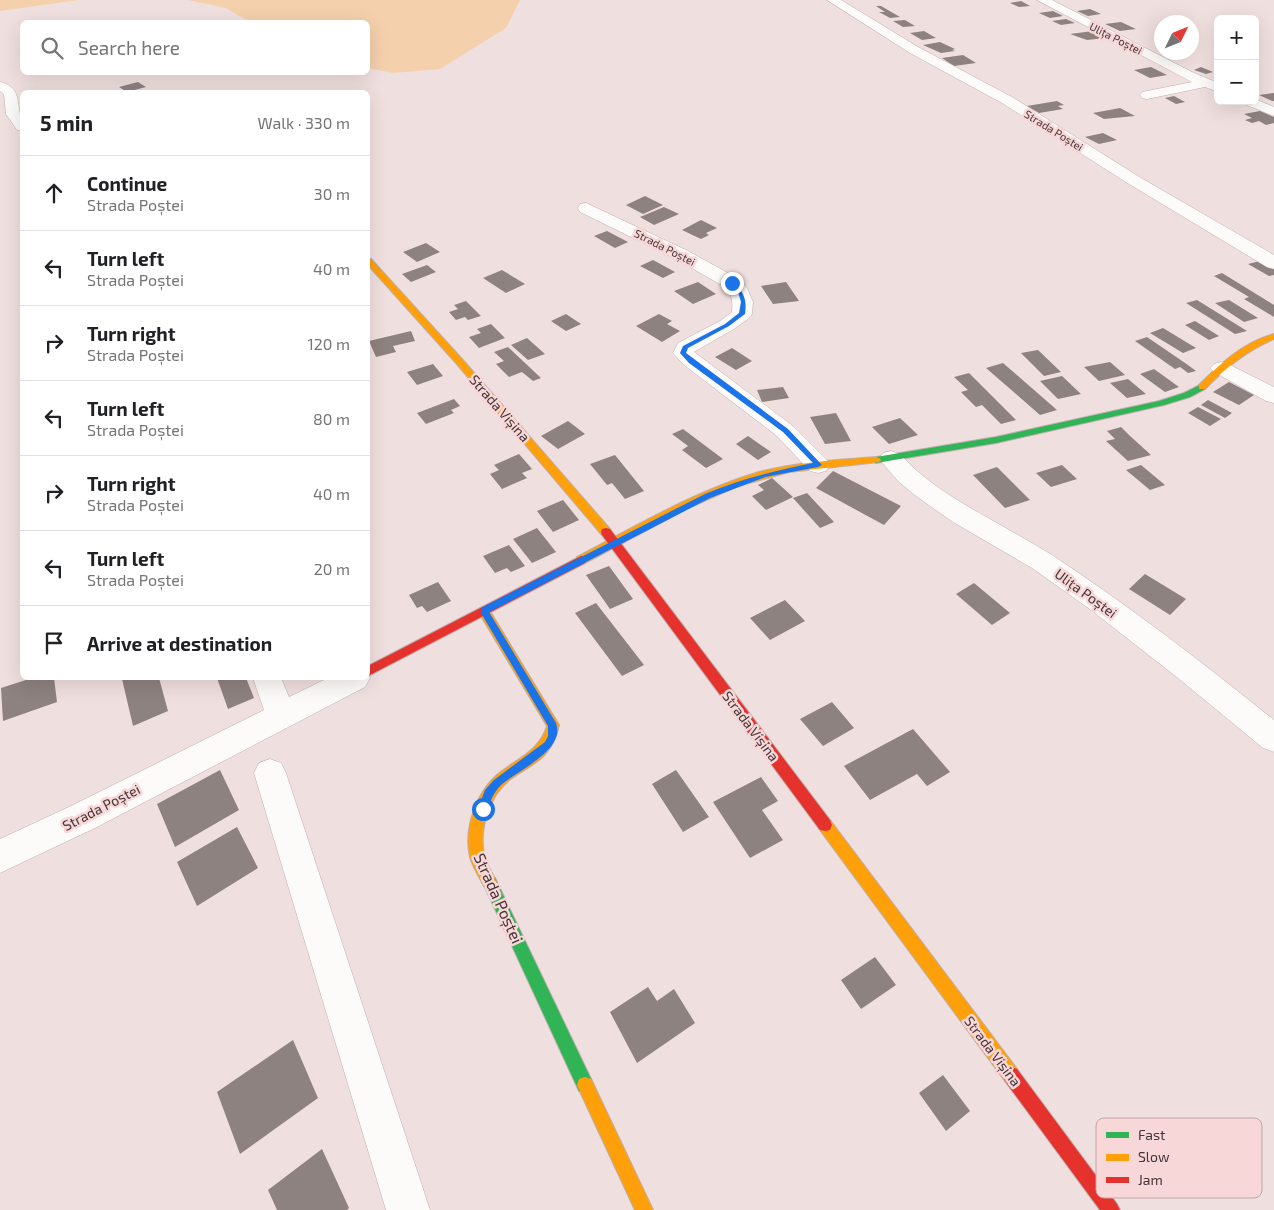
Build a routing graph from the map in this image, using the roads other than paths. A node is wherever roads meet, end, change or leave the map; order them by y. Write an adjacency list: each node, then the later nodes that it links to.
1 (833, 0): 11 (street, Strada Poștei)
2 (1043, 0): 4 (street, Ulița Poștei)
3 (0, 86): 8 (street)
4 (1212, 86): 5 (street)
5 (1147, 94)
6 (1258, 105): 7 (street)
7 (1274, 112)
8 (20, 124)
9 (586, 208): 16 (street, Strada Poștei)
10 (370, 263): 17 (street, Strada Vișina)
11 (1274, 263)
12 (1274, 336): 13 (street)
13 (1221, 368): 14 (street); 15 (street)
14 (1274, 396)
15 (891, 459): 16 (street); 23 (street, Ulița Poștei)
16 (818, 465): 17 (street)
17 (615, 542): 18 (street); 26 (street, Strada Vișina)
18 (484, 610): 19 (street); 29 (street, Strada Poștei)
19 (370, 670)
20 (267, 680): 22 (street)
21 (351, 680): 22 (street, Strada Poștei)
22 (282, 716): 25 (street, Strada Poștei)
23 (1274, 738)
24 (270, 773): 28 (street)
25 (0, 856)
26 (1096, 1190)
27 (1102, 1198): 30 (street, Strada Vișina)
28 (408, 1210)
29 (644, 1210)
30 (1111, 1210)

